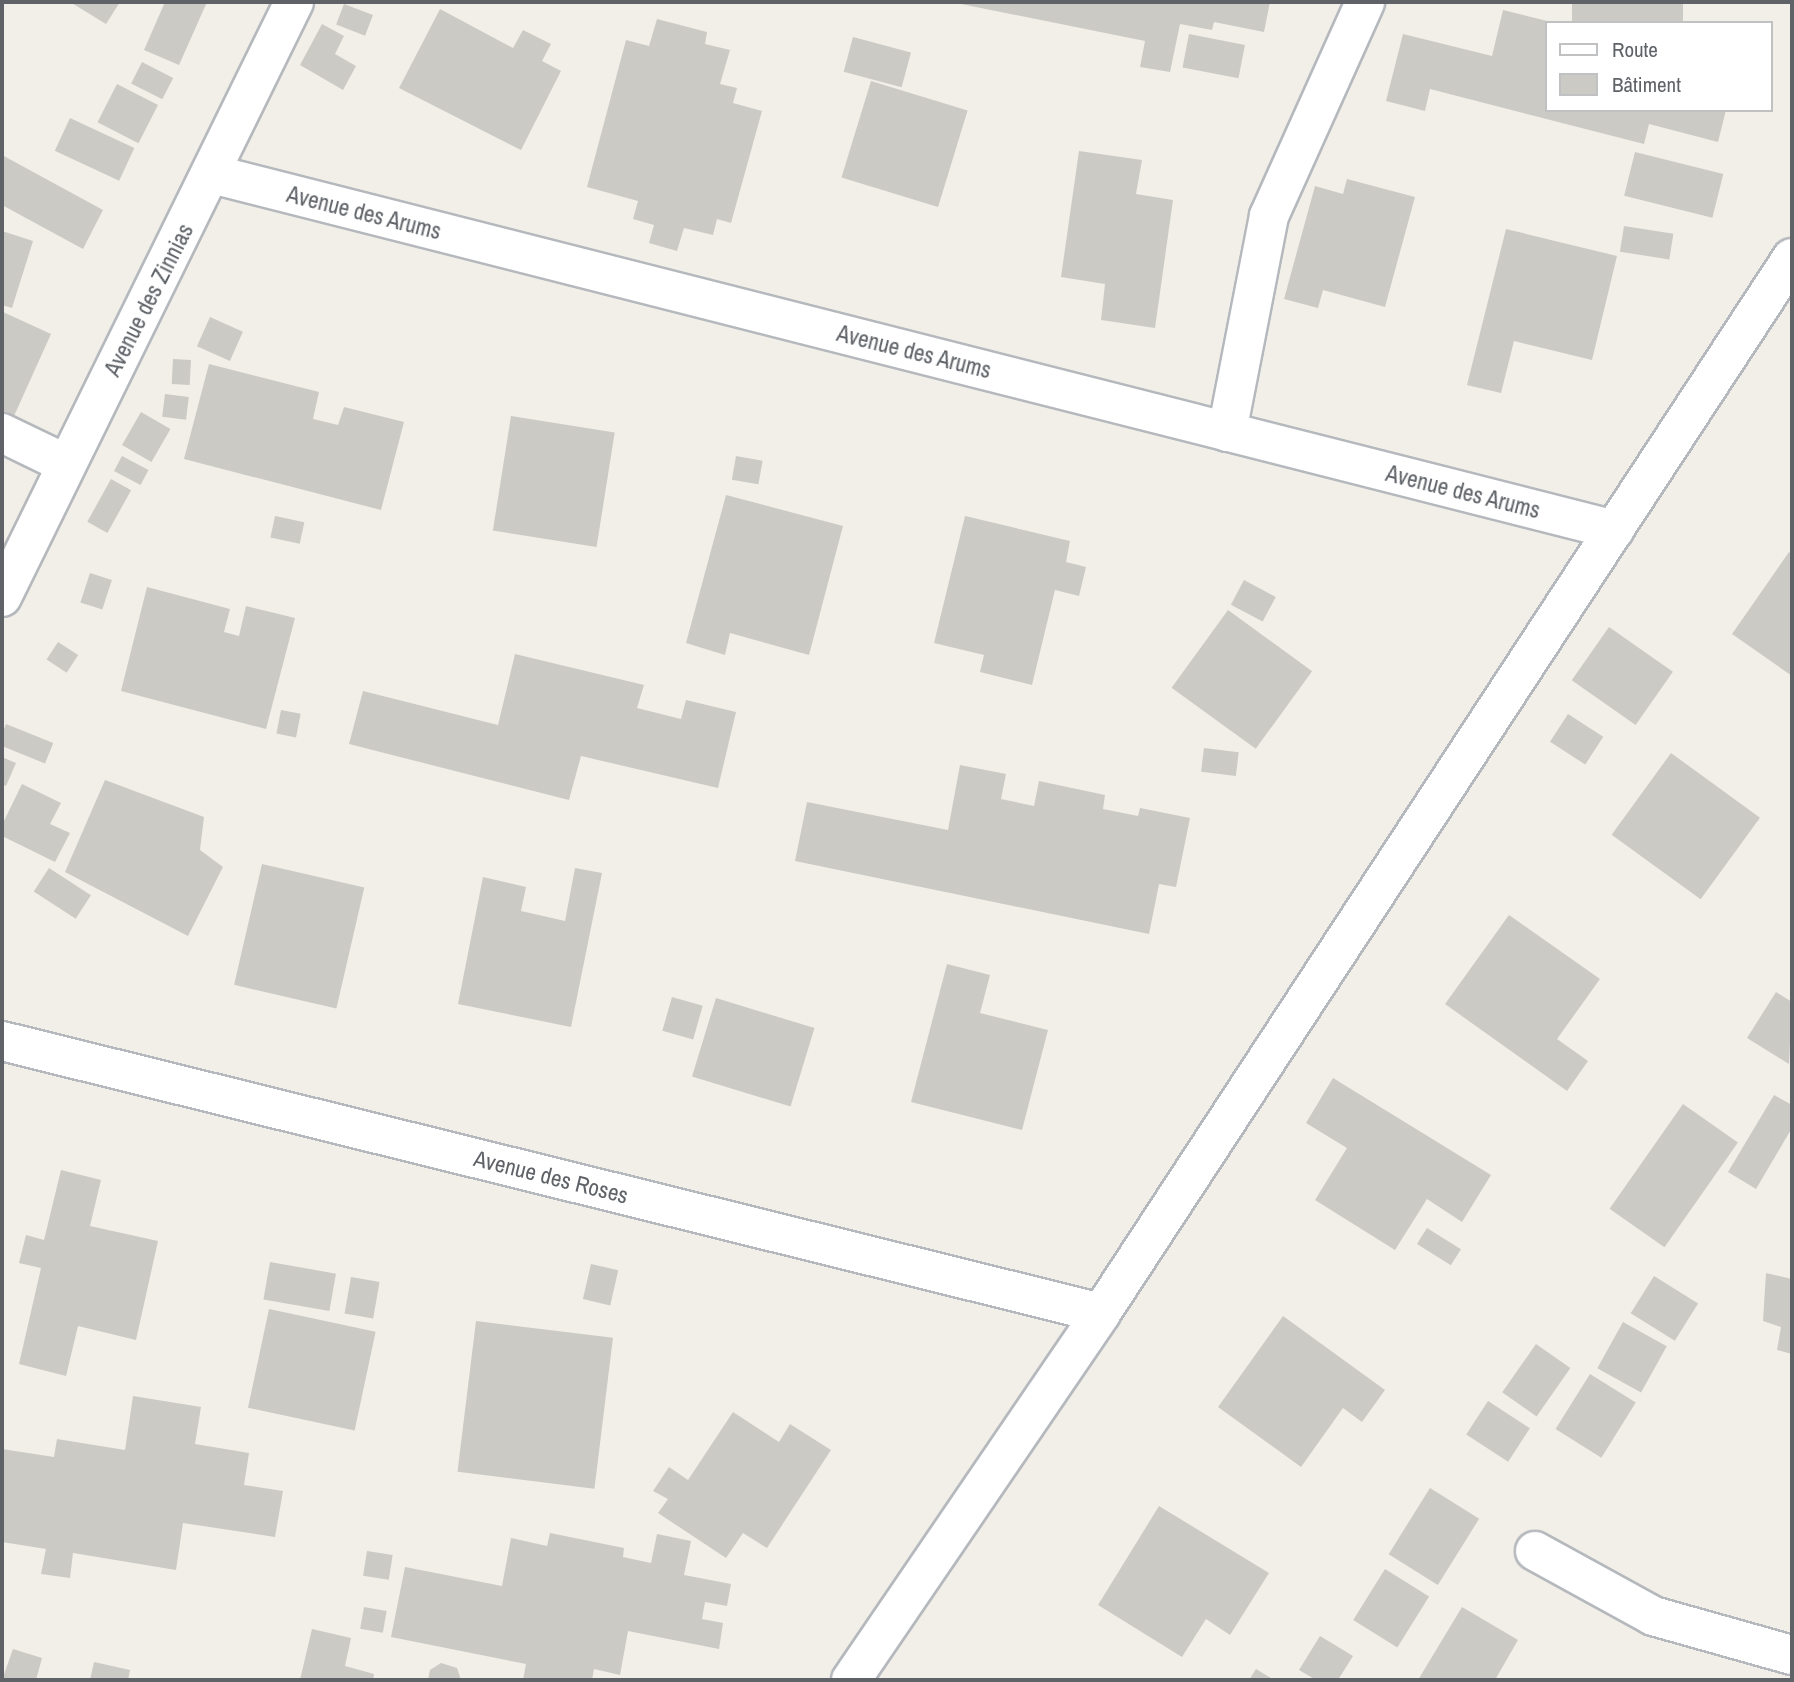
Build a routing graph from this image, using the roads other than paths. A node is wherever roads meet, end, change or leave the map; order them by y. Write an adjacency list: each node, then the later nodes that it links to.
1 (294, 2): 3 (street, Avenue des Zinnias)
2 (1365, 2): 5 (street)
3 (212, 174): 5 (street, Avenue des Arums); 7 (street, Avenue des Zinnias)
4 (1792, 258): 8 (street)
5 (1227, 432): 8 (street, Avenue des Arums)
6 (2, 433): 7 (street)
7 (66, 464): 9 (street, Avenue des Zinnias)
8 (1615, 530): 11 (street)
9 (2, 597)
10 (2, 1041): 11 (street, Avenue des Roses)
11 (1101, 1313): 14 (street)
12 (1535, 1551): 13 (street)
13 (1792, 1656)
14 (851, 1680)

